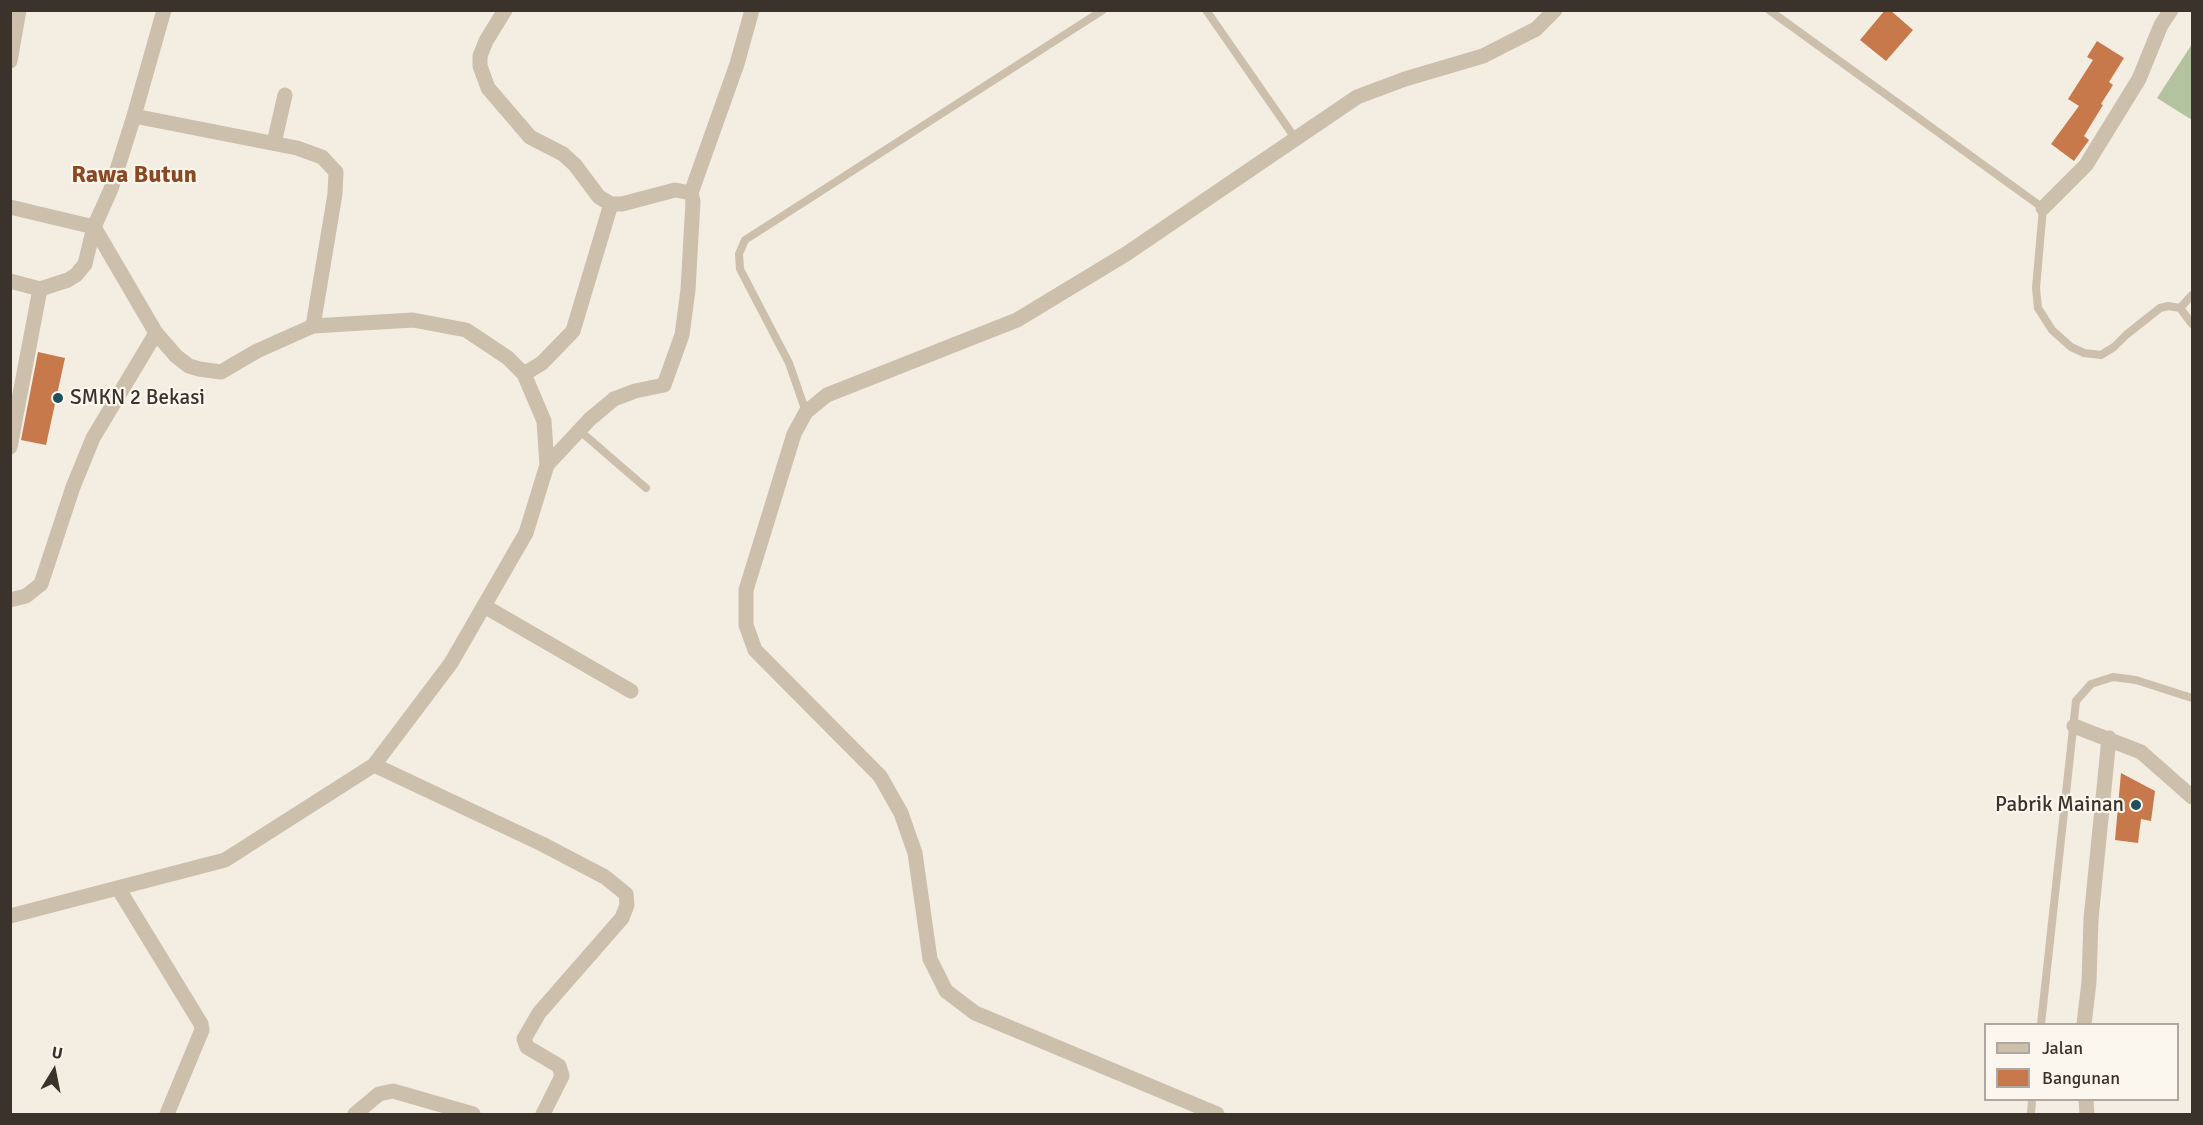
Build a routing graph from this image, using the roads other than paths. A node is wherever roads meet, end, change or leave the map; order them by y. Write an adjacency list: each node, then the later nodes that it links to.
1 (19, 10): 10 (street)
2 (164, 10): 13 (street)
3 (505, 10): 17 (street)
4 (752, 10): 16 (street)
5 (1103, 10): 29 (lane)
6 (1206, 10): 14 (lane)
7 (1556, 10): 14 (street)
8 (1769, 10): 19 (lane)
9 (2171, 10): 19 (street)
10 (13, 40): 11 (street)
11 (10, 61)
12 (285, 95): 15 (street)
13 (134, 116): 15 (street); 20 (street)
14 (1295, 138): 29 (street)
15 (274, 144): 26 (street)
16 (691, 193): 17 (street); 30 (street)
17 (611, 204): 28 (street)
18 (10, 207): 20 (street)
19 (2043, 208): 24 (lane)
20 (94, 227): 22 (street); 27 (street)
21 (10, 281): 22 (street)
22 (40, 289): 31 (street)
23 (2193, 295): 24 (lane)
24 (2180, 308): 25 (lane)
25 (2193, 324)
26 (314, 326): 27 (street); 28 (street)
27 (156, 333): 34 (street)
28 (524, 374): 32 (street)
29 (806, 412): 50 (street)
30 (580, 431): 32 (street); 33 (lane)
31 (10, 447)
32 (547, 465): 35 (street)
33 (646, 488)
34 (10, 600)
35 (484, 606): 36 (street); 40 (street)
36 (631, 691)
37 (2193, 698): 38 (lane)
38 (2074, 726): 39 (street); 44 (lane)
39 (2109, 738): 41 (street); 45 (street)
40 (374, 765): 42 (street); 49 (street)
41 (2193, 796)
42 (118, 888): 43 (street); 46 (street)
43 (10, 916)
44 (2041, 1023)
45 (2084, 1023)
46 (168, 1114)
47 (355, 1114): 48 (street)
48 (473, 1114)
49 (543, 1114)
50 (1219, 1114)

